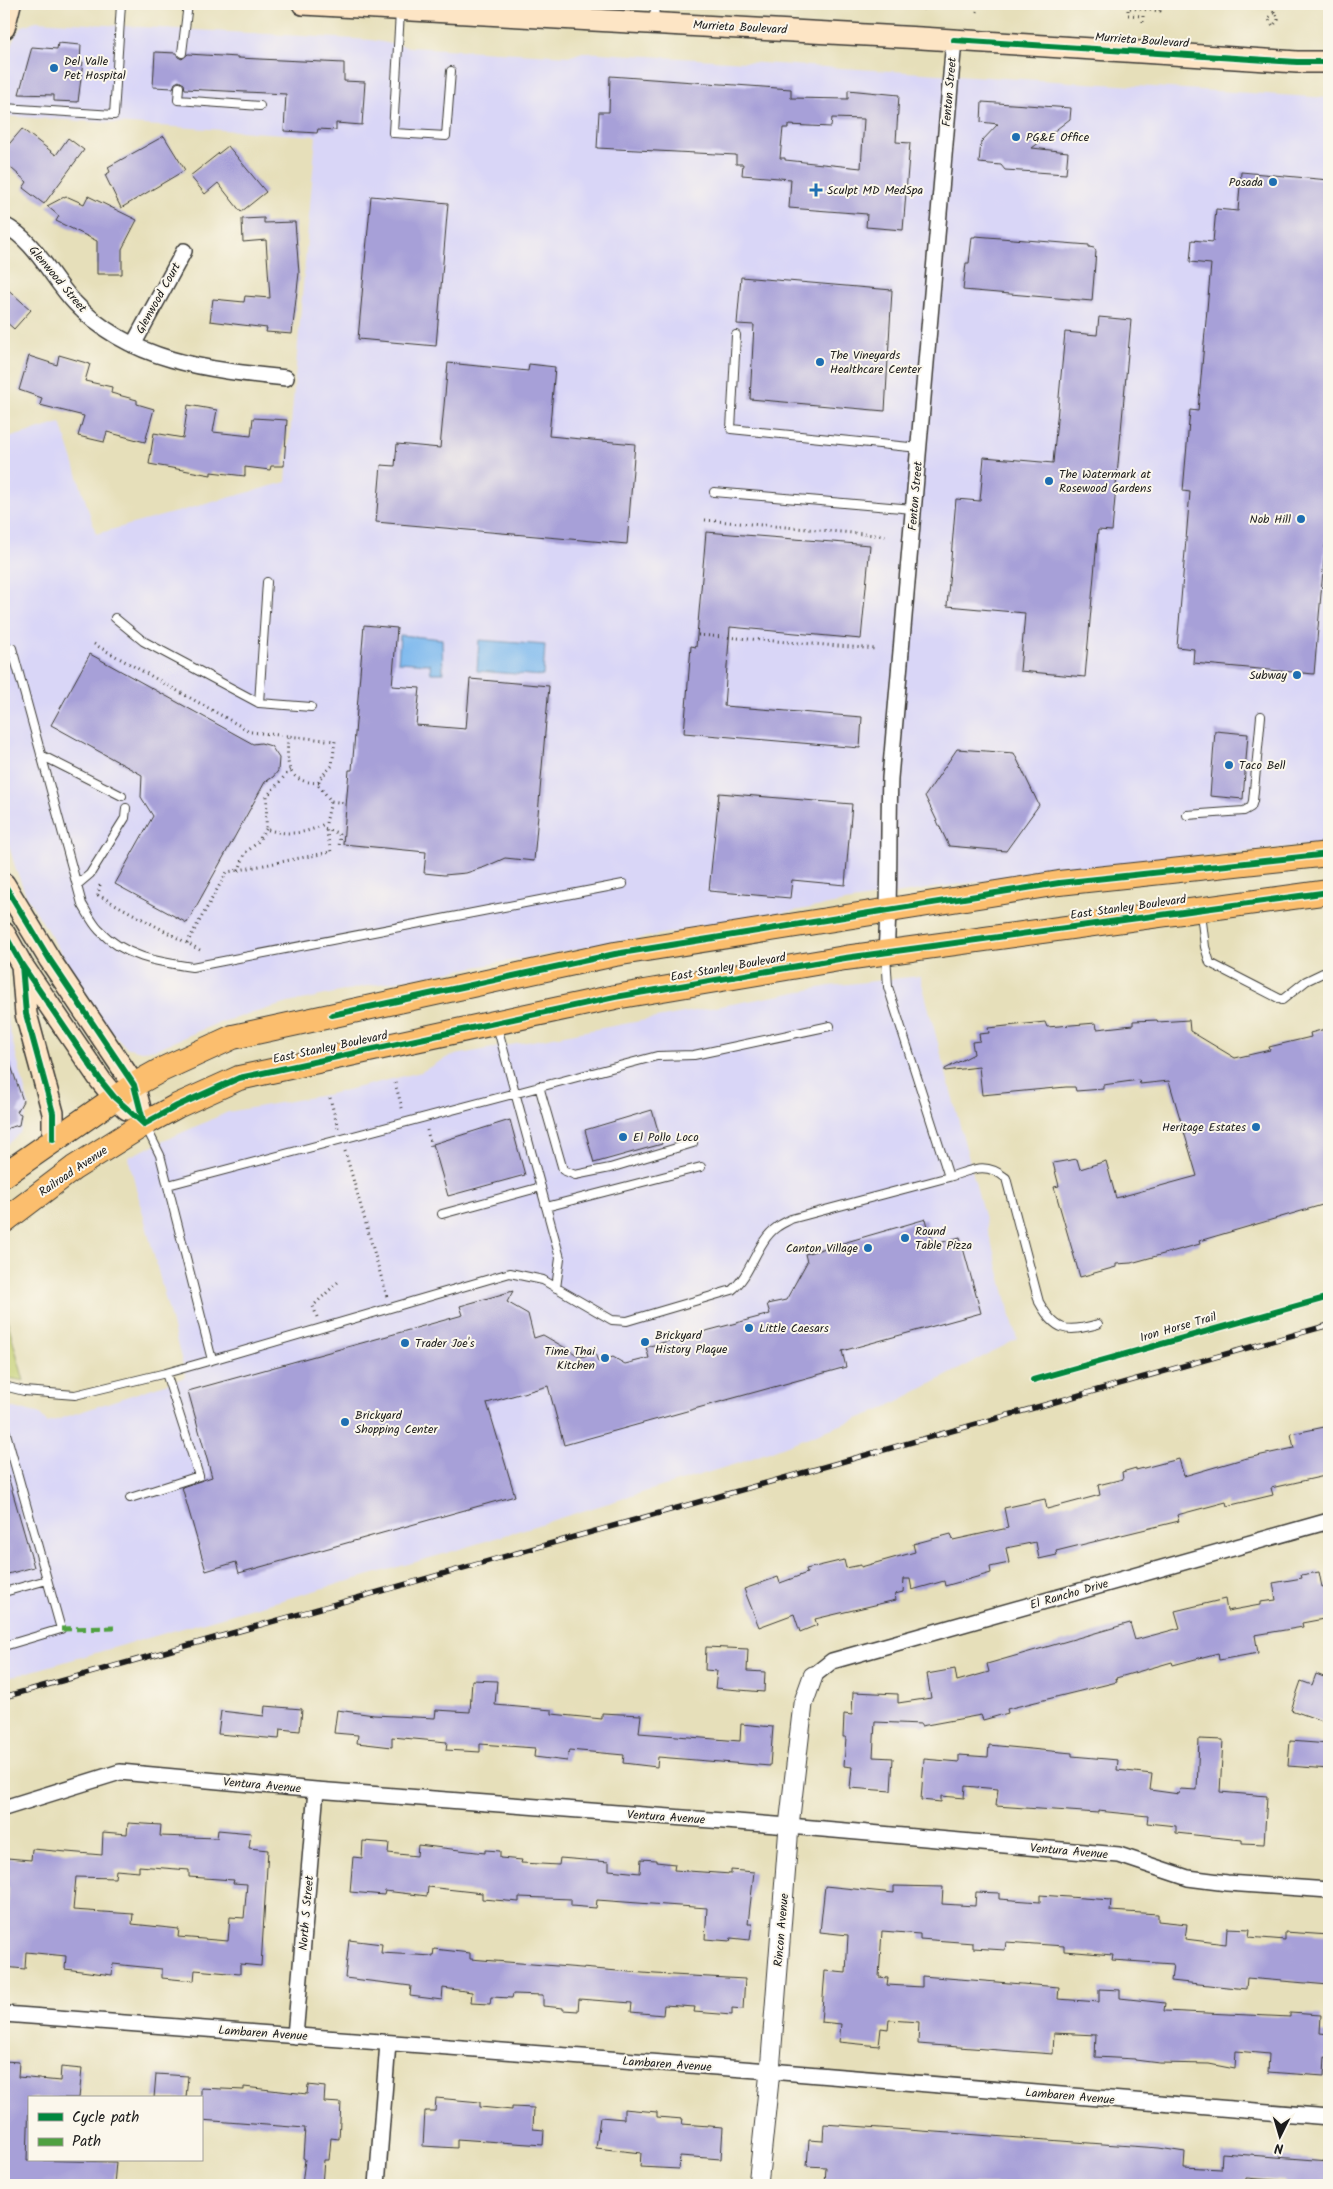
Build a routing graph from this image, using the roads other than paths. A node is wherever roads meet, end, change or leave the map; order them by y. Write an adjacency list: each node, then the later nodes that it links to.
1 (10, 4): 7 (main road)
2 (121, 4): 16 (lane)
3 (188, 4): 9 (lane)
4 (303, 4): 5 (main road, Murrieta Boulevard)
5 (401, 10): 6 (main road, Murrieta Boulevard); 12 (lane)
6 (654, 13): 8 (main road, Murrieta Boulevard)
7 (4, 28)
8 (954, 40): 10 (main road, Murrieta Boulevard); 22 (street, Fenton Street)
9 (182, 53)
10 (1297, 62): 11 (main road, Murrieta Boulevard); 13 (main road, Murrieta Boulevard)
11 (1329, 62)
12 (451, 71)
13 (1329, 72)
14 (179, 86): 15 (lane)
15 (260, 106)
16 (4, 108)
17 (4, 225): 20 (street, Glenwood Street)
18 (184, 251): 20 (street, Glenwood Court)
19 (736, 335): 22 (lane)
20 (133, 345): 21 (street, Glenwood Street)
21 (286, 378)
22 (919, 448): 24 (street, Fenton Street)
23 (714, 492): 24 (lane)
24 (913, 509): 41 (street, Fenton Street)
25 (267, 582): 28 (lane)
26 (115, 618): 28 (lane)
27 (12, 648): 31 (lane)
28 (259, 703): 29 (lane)
29 (311, 707)
30 (1261, 716): 34 (lane)
31 (41, 755): 32 (lane); 38 (lane)
32 (122, 796)
33 (126, 808): 38 (lane)
34 (1188, 815)
35 (1329, 854): 41 (main road)
36 (4, 884): 48 (main road)
37 (623, 884): 38 (lane)
38 (77, 885)
39 (1329, 892): 40 (main road, East Stanley Boulevard)
40 (1200, 908): 43 (main road, East Stanley Boulevard); 45 (lane)
41 (889, 910): 43 (street, Fenton Street); 48 (main road)
42 (4, 933): 44 (main road)
43 (886, 952): 46 (main road, East Stanley Boulevard); 57 (lane)
44 (22, 965): 51 (main road); 53 (main road)
45 (1329, 970)
46 (496, 1024): 50 (lane); 52 (main road, East Stanley Boulevard)
47 (830, 1026): 49 (lane)
48 (134, 1085): 51 (main road); 52 (main road)
49 (539, 1086): 50 (lane); 54 (lane)
50 (515, 1092): 58 (lane); 59 (lane)
51 (114, 1097): 52 (main road); 53 (main road)
52 (144, 1124): 58 (lane); 62 (main road, Railroad Avenue)
53 (53, 1139): 56 (main road)
54 (693, 1143)
55 (701, 1167): 60 (lane)
56 (4, 1174)
57 (949, 1178): 63 (lane); 64 (lane)
58 (168, 1185): 65 (lane)
59 (540, 1187): 60 (lane); 61 (lane)
60 (546, 1207): 63 (lane)
61 (442, 1214)
62 (4, 1221)
63 (556, 1288): 65 (lane)
64 (1098, 1324)
65 (212, 1360): 66 (lane)
66 (166, 1373): 67 (lane); 69 (lane)
67 (4, 1386)
68 (4, 1426): 71 (lane)
69 (130, 1498)
70 (1329, 1522): 74 (street, El Rancho Drive)
71 (47, 1580): 72 (lane); 73 (lane)
72 (4, 1592)
73 (4, 1646)
74 (813, 1676): 77 (street, Rincon Avenue)
75 (316, 1790): 76 (street, Ventura Avenue); 77 (street, Ventura Avenue); 80 (street, North S Street)
76 (4, 1808)
77 (789, 1826): 78 (street, Ventura Avenue); 82 (street, Rincon Avenue)
78 (1329, 1890)
79 (4, 2014): 80 (street, Lambaren Avenue)
80 (296, 2036): 81 (street, Lambaren Avenue)
81 (388, 2043): 82 (street, Lambaren Avenue); 84 (street)
82 (770, 2071): 83 (street, Lambaren Avenue); 85 (street, Rincon Avenue)
83 (1329, 2117)
84 (377, 2185)
85 (758, 2185)

